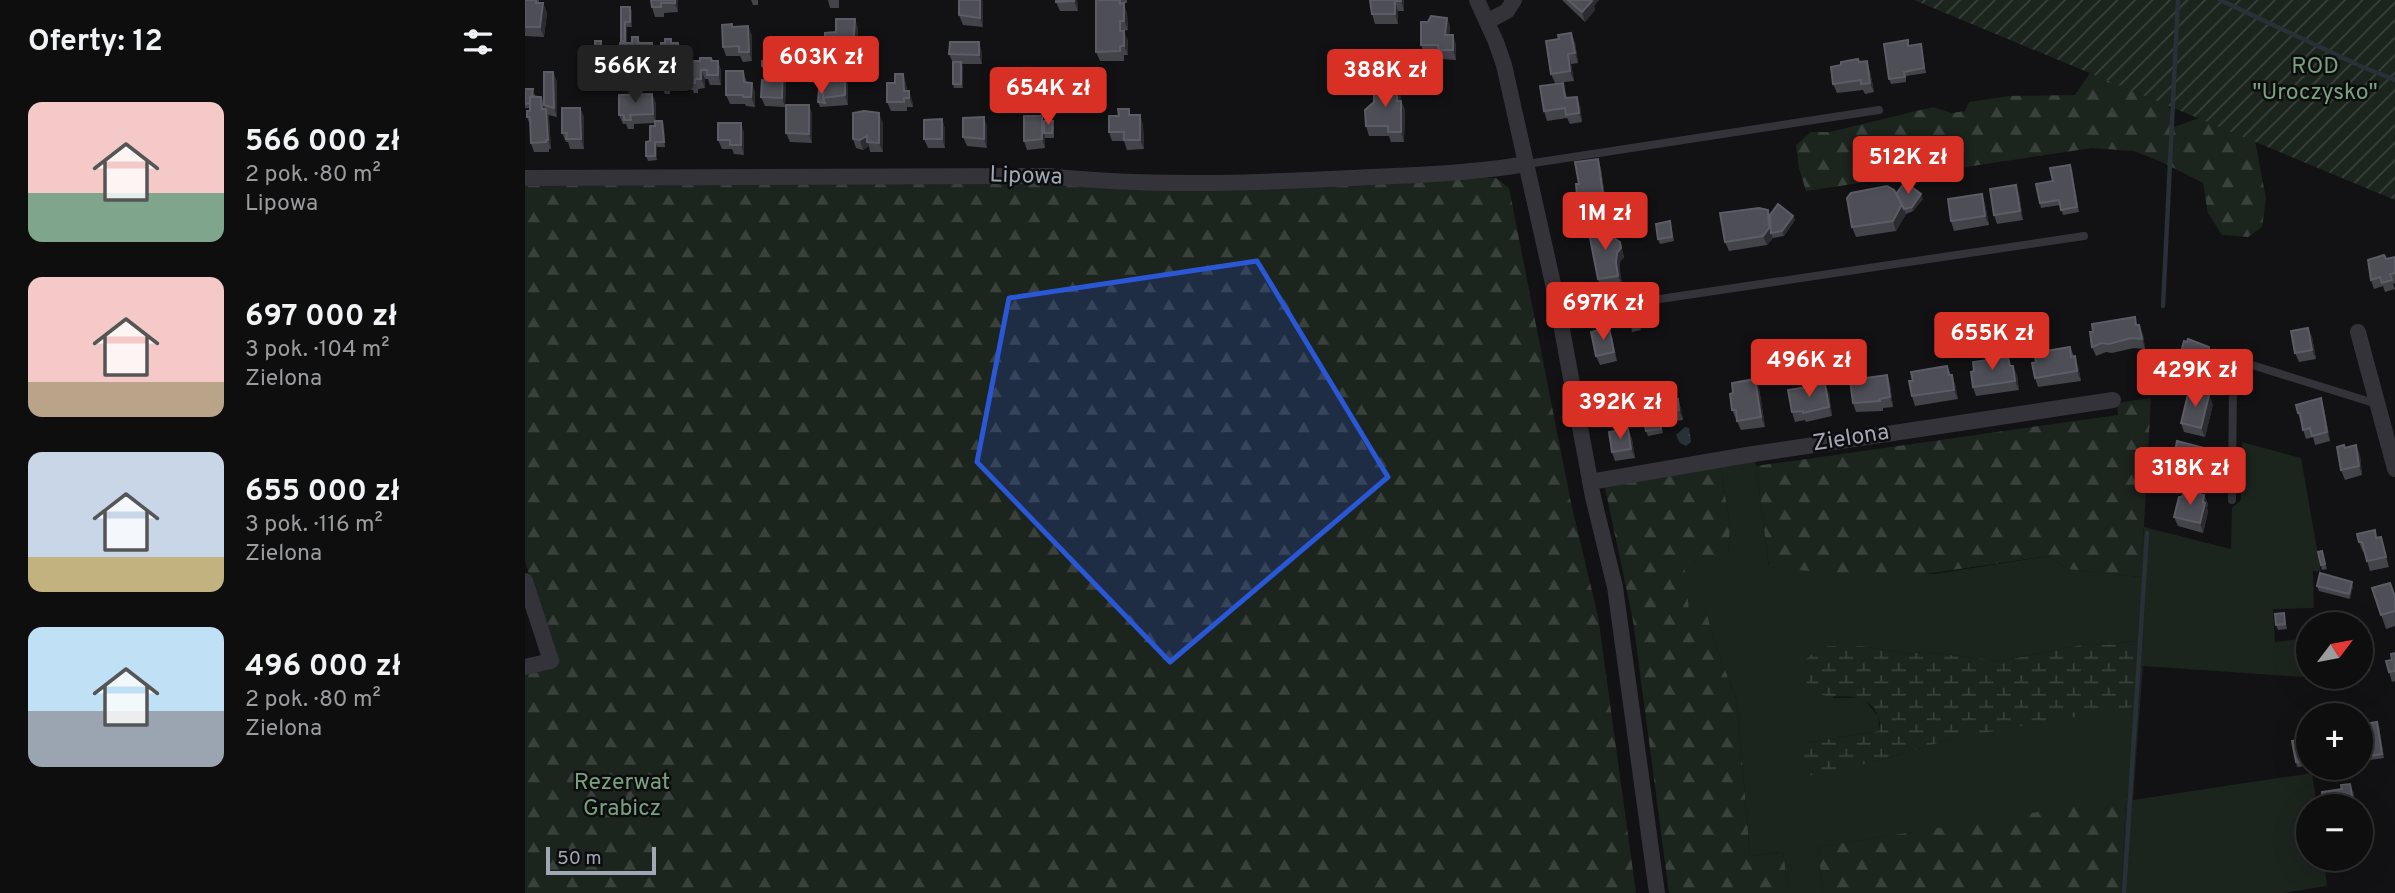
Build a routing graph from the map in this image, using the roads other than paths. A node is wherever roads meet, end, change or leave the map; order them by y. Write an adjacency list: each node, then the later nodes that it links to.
1 (1477, 0): 3 (street)
2 (1514, 0): 3 (street)
3 (1488, 21): 5 (street)
4 (1879, 110): 5 (lane)
5 (1527, 164): 6 (street, Lipowa); 8 (street)
6 (525, 178)
7 (2084, 236): 8 (lane)
8 (1559, 314): 13 (street)
9 (2358, 332): 11 (street)
10 (2113, 400): 13 (street, Zielona)
11 (2377, 404): 12 (street); 14 (lane)
12 (2395, 469)
13 (1590, 482): 17 (street)
14 (2232, 500)
15 (525, 581): 16 (street)
16 (525, 667)
17 (1657, 893)

